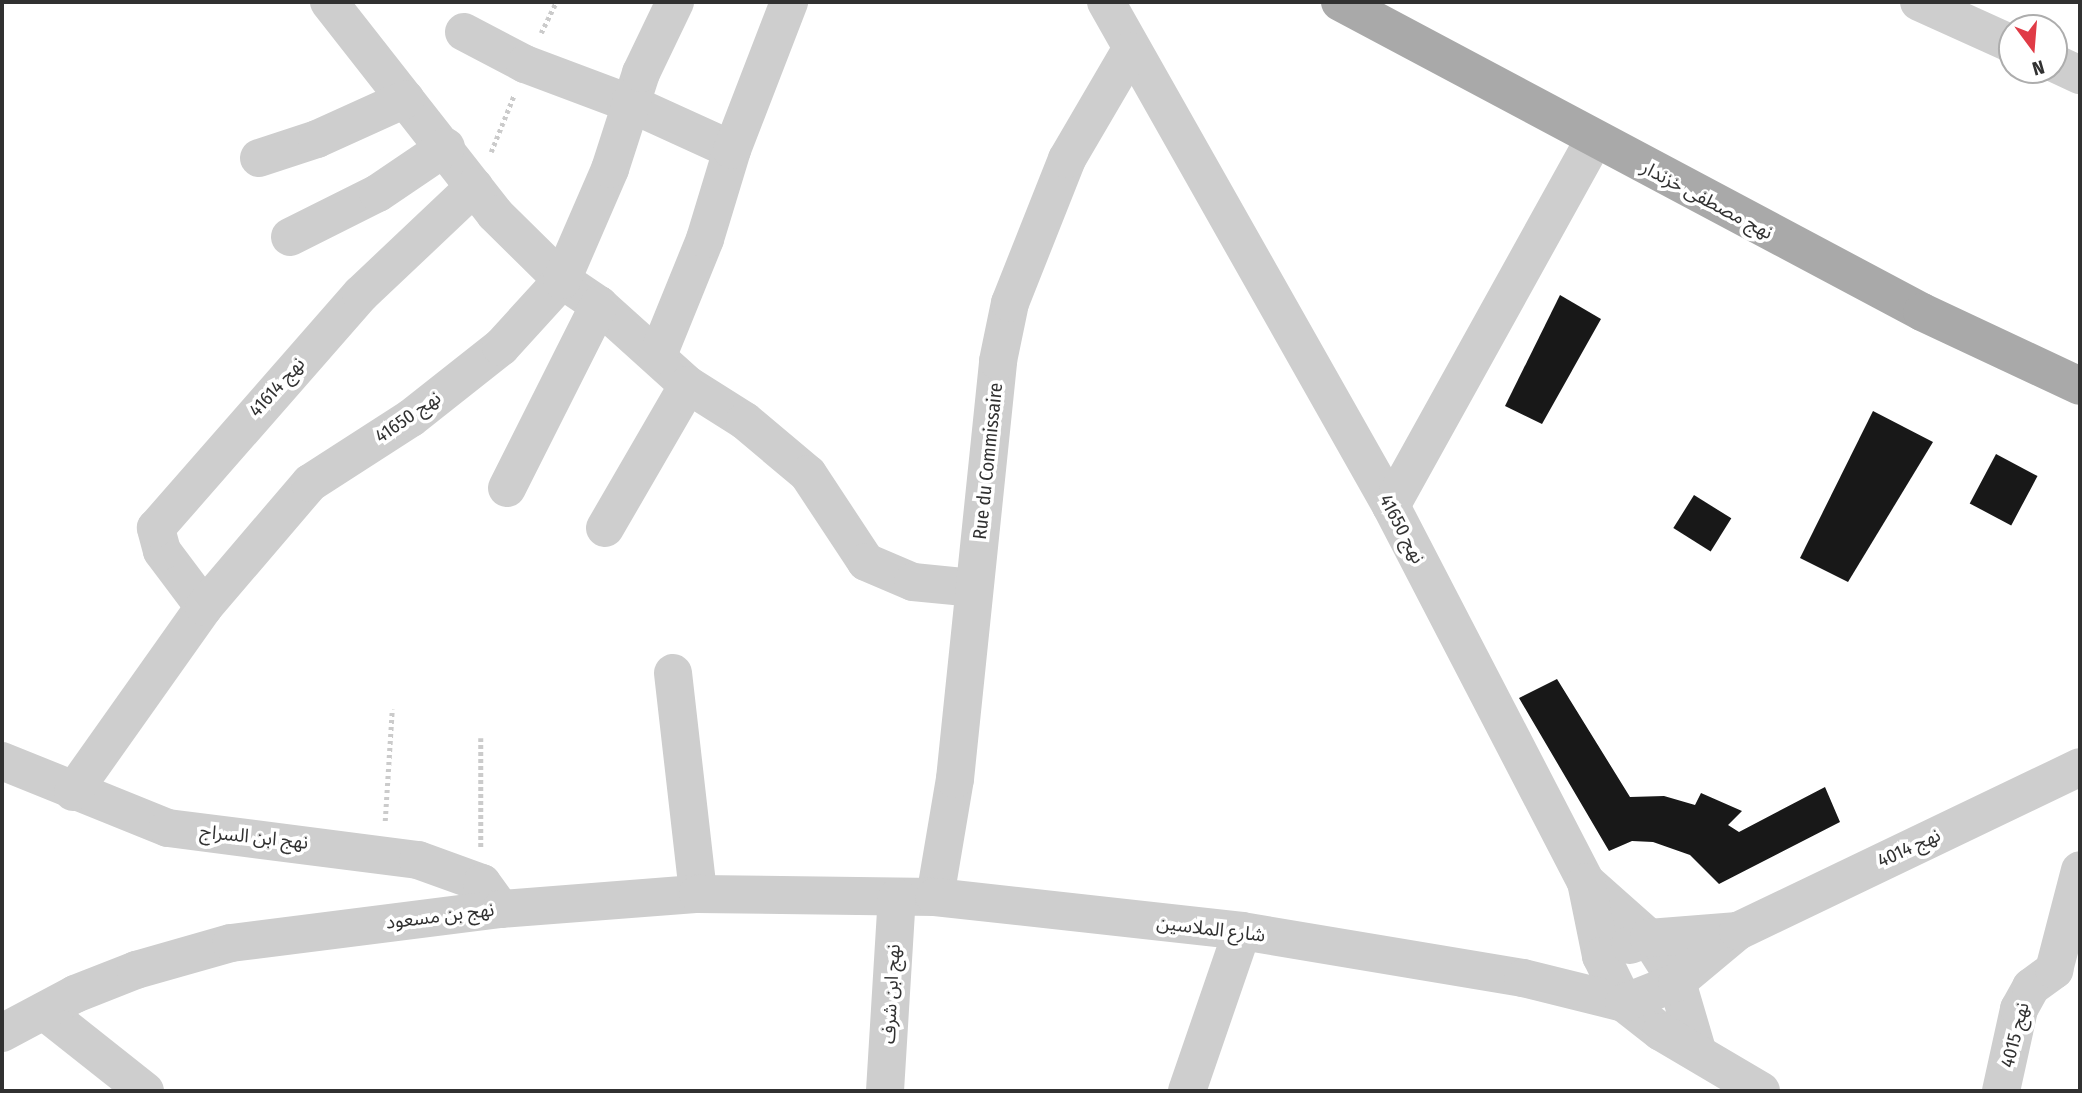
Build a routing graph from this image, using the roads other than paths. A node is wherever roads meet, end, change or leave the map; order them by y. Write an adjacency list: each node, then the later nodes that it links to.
1 (329, 2): 10 (street)
2 (675, 2): 11 (street, نهج 41650)
3 (789, 2): 14 (street)
4 (1105, 2): 9 (street, نهج 41650)
5 (1340, 2): 12 (main road, نهج مصطفى خزندار)
6 (1919, 2): 8 (street)
7 (464, 32): 11 (street)
8 (1998, 38)
9 (1130, 51): 24 (street, نهج 41650); 26 (street, Rue du Commissaire)
10 (405, 99): 13 (street); 15 (street)
11 (629, 103): 14 (street); 18 (street, نهج 41650)
12 (1594, 140): 21 (main road, نهج مصطفى خزندار); 24 (street)
13 (446, 147): 16 (street); 17 (street)
14 (732, 150): 20 (street)
15 (259, 158)
16 (474, 187): 18 (street); 27 (street, نهج 41614)
17 (290, 237)
18 (562, 280): 19 (street); 27 (street, نهج 41650)
19 (599, 304): 20 (street); 23 (street)
20 (658, 355): 22 (street)
21 (2077, 376)
22 (688, 385): 25 (street); 26 (street)
23 (507, 488)
24 (1391, 506): 33 (street, نهج 41650)
25 (605, 528)
26 (974, 588): 37 (street, Rue du Commissaire)
27 (204, 607): 31 (street, نهج 41650)
28 (673, 673): 34 (street)
29 (2, 761): 31 (street, نهج ابن السراج)
30 (2080, 767): 40 (street, نهج 4014)
31 (73, 792): 35 (street, نهج ابن السراج)
32 (2080, 870): 38 (street, نهج 4015)
33 (1586, 882): 41 (street, نهج 41650); 42 (street, شارع الملاسين)
34 (698, 894): 35 (street, نهج بن مسعود); 36 (street, نهج بن مسعود)
35 (491, 896): 46 (street, نهج بن مسعود)
36 (897, 897): 37 (street, شارع الملاسين); 50 (street, نهج ابن شرف)
37 (935, 897): 39 (street, شارع الملاسين)
38 (2075, 915): 53 (street, نهج 4015)
39 (1242, 931): 43 (street, شارع الملاسين); 51 (street)
40 (1738, 931): 41 (street, نهج 4014); 44 (street, نهج 4014)
41 (1649, 938): 42 (street, شارع الملاسين); 44 (street, نهج 41650)
42 (1601, 956): 43 (street, شارع الملاسين); 45 (street, شارع الملاسين)
43 (1523, 978): 45 (street, شارع الملاسين)
44 (1677, 982): 45 (street); 48 (street, نهج 41650)
45 (1624, 1003): 48 (street, شارع الملاسين)
46 (44, 1011): 47 (street, نهج بن مسعود); 49 (street)
47 (2, 1033)
48 (1697, 1050): 52 (street, شارع الملاسين)
49 (145, 1091)
50 (886, 1091)
51 (1187, 1091)
52 (1761, 1091)
53 (2001, 1091)

